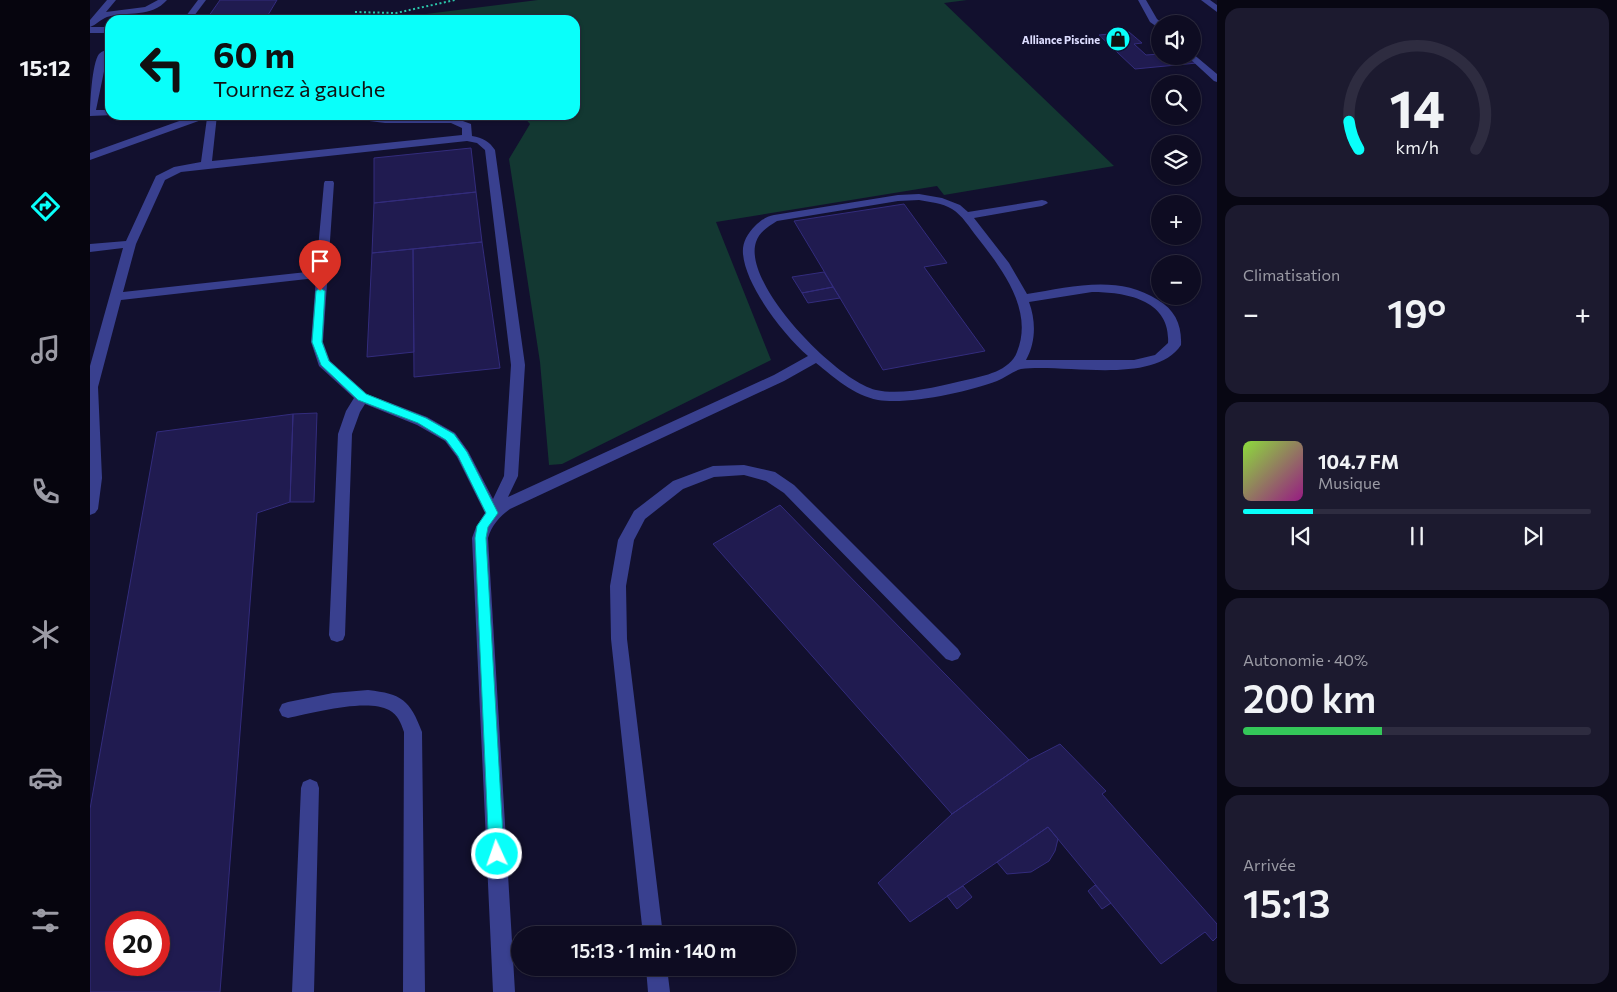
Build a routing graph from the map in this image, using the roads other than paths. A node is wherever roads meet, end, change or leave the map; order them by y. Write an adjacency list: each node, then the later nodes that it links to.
1 (112, 0): 13 (street)
2 (131, 0): 8 (street)
3 (163, 0): 8 (street)
4 (202, 0): 10 (street)
5 (1142, 0): 12 (street)
6 (1205, 0): 7 (street)
7 (1217, 9)
8 (120, 13): 9 (street)
9 (108, 15)
10 (191, 15)
11 (105, 16): 13 (street)
12 (1151, 16)
13 (97, 17): 14 (street)
14 (90, 24)
15 (90, 30): 16 (street)
16 (105, 30)
17 (105, 54): 20 (street)
18 (1201, 64): 19 (street)
19 (1217, 79)
20 (105, 113)
21 (175, 120): 27 (street)
22 (192, 120): 27 (street)
23 (211, 120): 30 (street)
24 (385, 120): 25 (street)
25 (452, 120)
26 (452, 120): 28 (street)
27 (173, 127): 29 (street)
28 (468, 138): 30 (street); 44 (street)
29 (90, 157)
30 (206, 165): 34 (street)
31 (329, 183): 36 (street)
32 (1042, 203): 33 (street)
33 (966, 216): 38 (street); 39 (street)
34 (130, 244): 35 (street); 37 (street)
35 (90, 248)
36 (322, 274): 37 (street); 42 (street)
37 (115, 296): 41 (street)
38 (1021, 299): 40 (street); 40 (street)
39 (817, 358): 40 (street); 44 (street)
40 (1016, 365)
41 (90, 387): 43 (street)
42 (362, 397): 44 (street); 45 (street)
43 (90, 509)
44 (492, 513): 53 (street)
45 (337, 635)
46 (952, 654): 49 (street)
47 (288, 710): 52 (street)
48 (310, 788): 51 (street)
49 (652, 926)
50 (658, 976): 54 (street)
51 (303, 992)
52 (414, 992)
53 (504, 992)
54 (660, 992)

